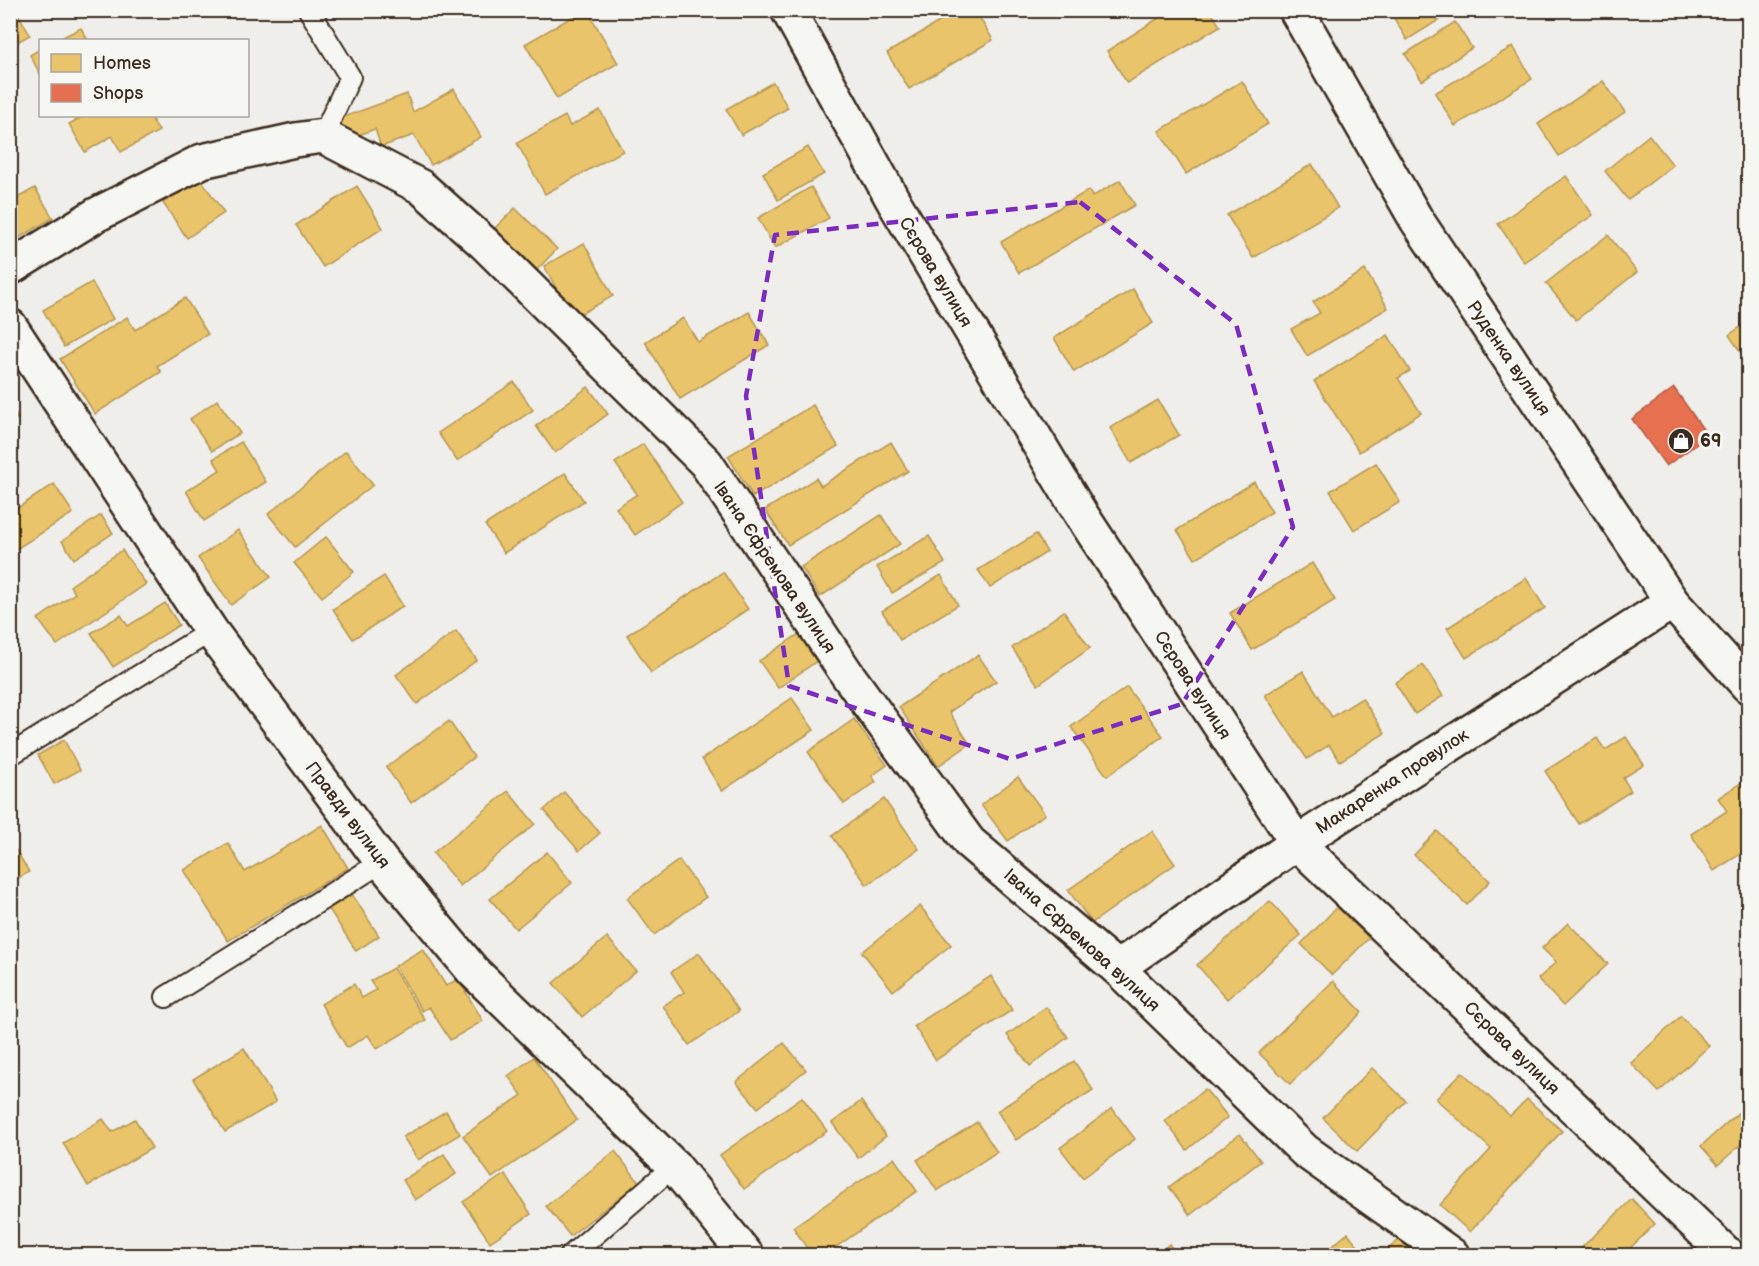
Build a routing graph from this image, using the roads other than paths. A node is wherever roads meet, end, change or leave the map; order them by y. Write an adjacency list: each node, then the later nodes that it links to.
1 (309, 10): 4 (lane)
2 (788, 10): 11 (street, Сєрова вулиця)
3 (1296, 10): 7 (street, Руденка вулиця)
4 (323, 136): 5 (street); 13 (street, Івана Єфремова вулиця)
5 (10, 268)
6 (10, 326): 8 (street, Правди вулиця)
7 (1672, 602): 9 (street, Руденка вулиця); 11 (street, Макаренка провулок)
8 (211, 632): 10 (lane); 12 (street, Правди вулиця)
9 (1749, 686)
10 (10, 755)
11 (1297, 843): 13 (street, Макаренка провулок); 19 (street, Сєрова вулиця)
12 (382, 862): 14 (lane); 15 (street, Правди вулиця)
13 (1117, 968): 18 (street, Івана Єфремова вулиця)
14 (166, 997)
15 (674, 1166): 16 (lane); 17 (street, Правди вулиця)
16 (570, 1256)
17 (747, 1256)
18 (1454, 1256)
19 (1729, 1256)

